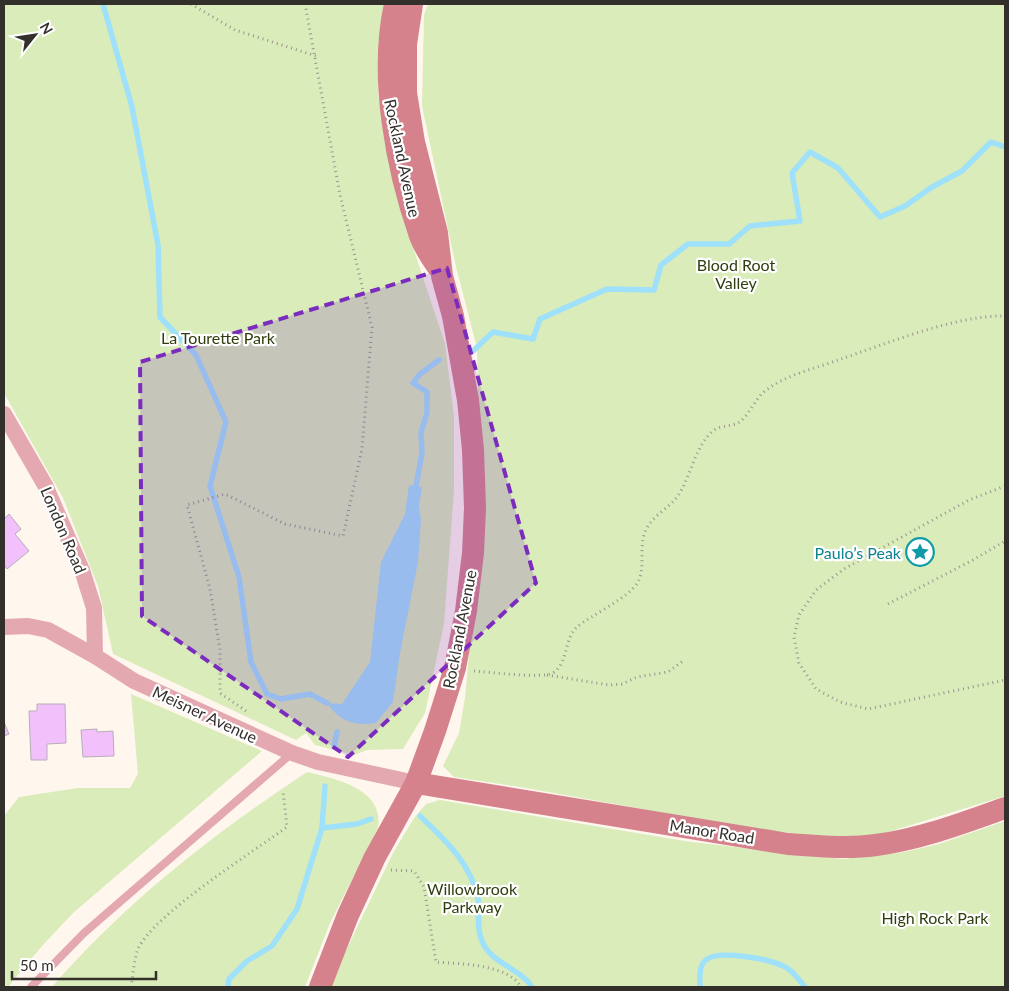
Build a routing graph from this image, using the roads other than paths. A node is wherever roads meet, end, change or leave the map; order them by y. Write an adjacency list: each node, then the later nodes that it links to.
1 (395, 4): 3 (street, Rockland Avenue)
2 (412, 4): 3 (street, Rockland Avenue)
3 (442, 276): 8 (street, Rockland Avenue)
4 (4, 414): 6 (street, London Road)
5 (4, 627): 6 (street, Meisner Avenue)
6 (95, 656): 7 (street, Meisner Avenue)
7 (292, 753): 8 (street, Meisner Avenue); 10 (lane)
8 (416, 783): 9 (street, Manor Road); 11 (street, Rockland Avenue)
9 (1005, 808)
10 (31, 987)
11 (320, 987)

